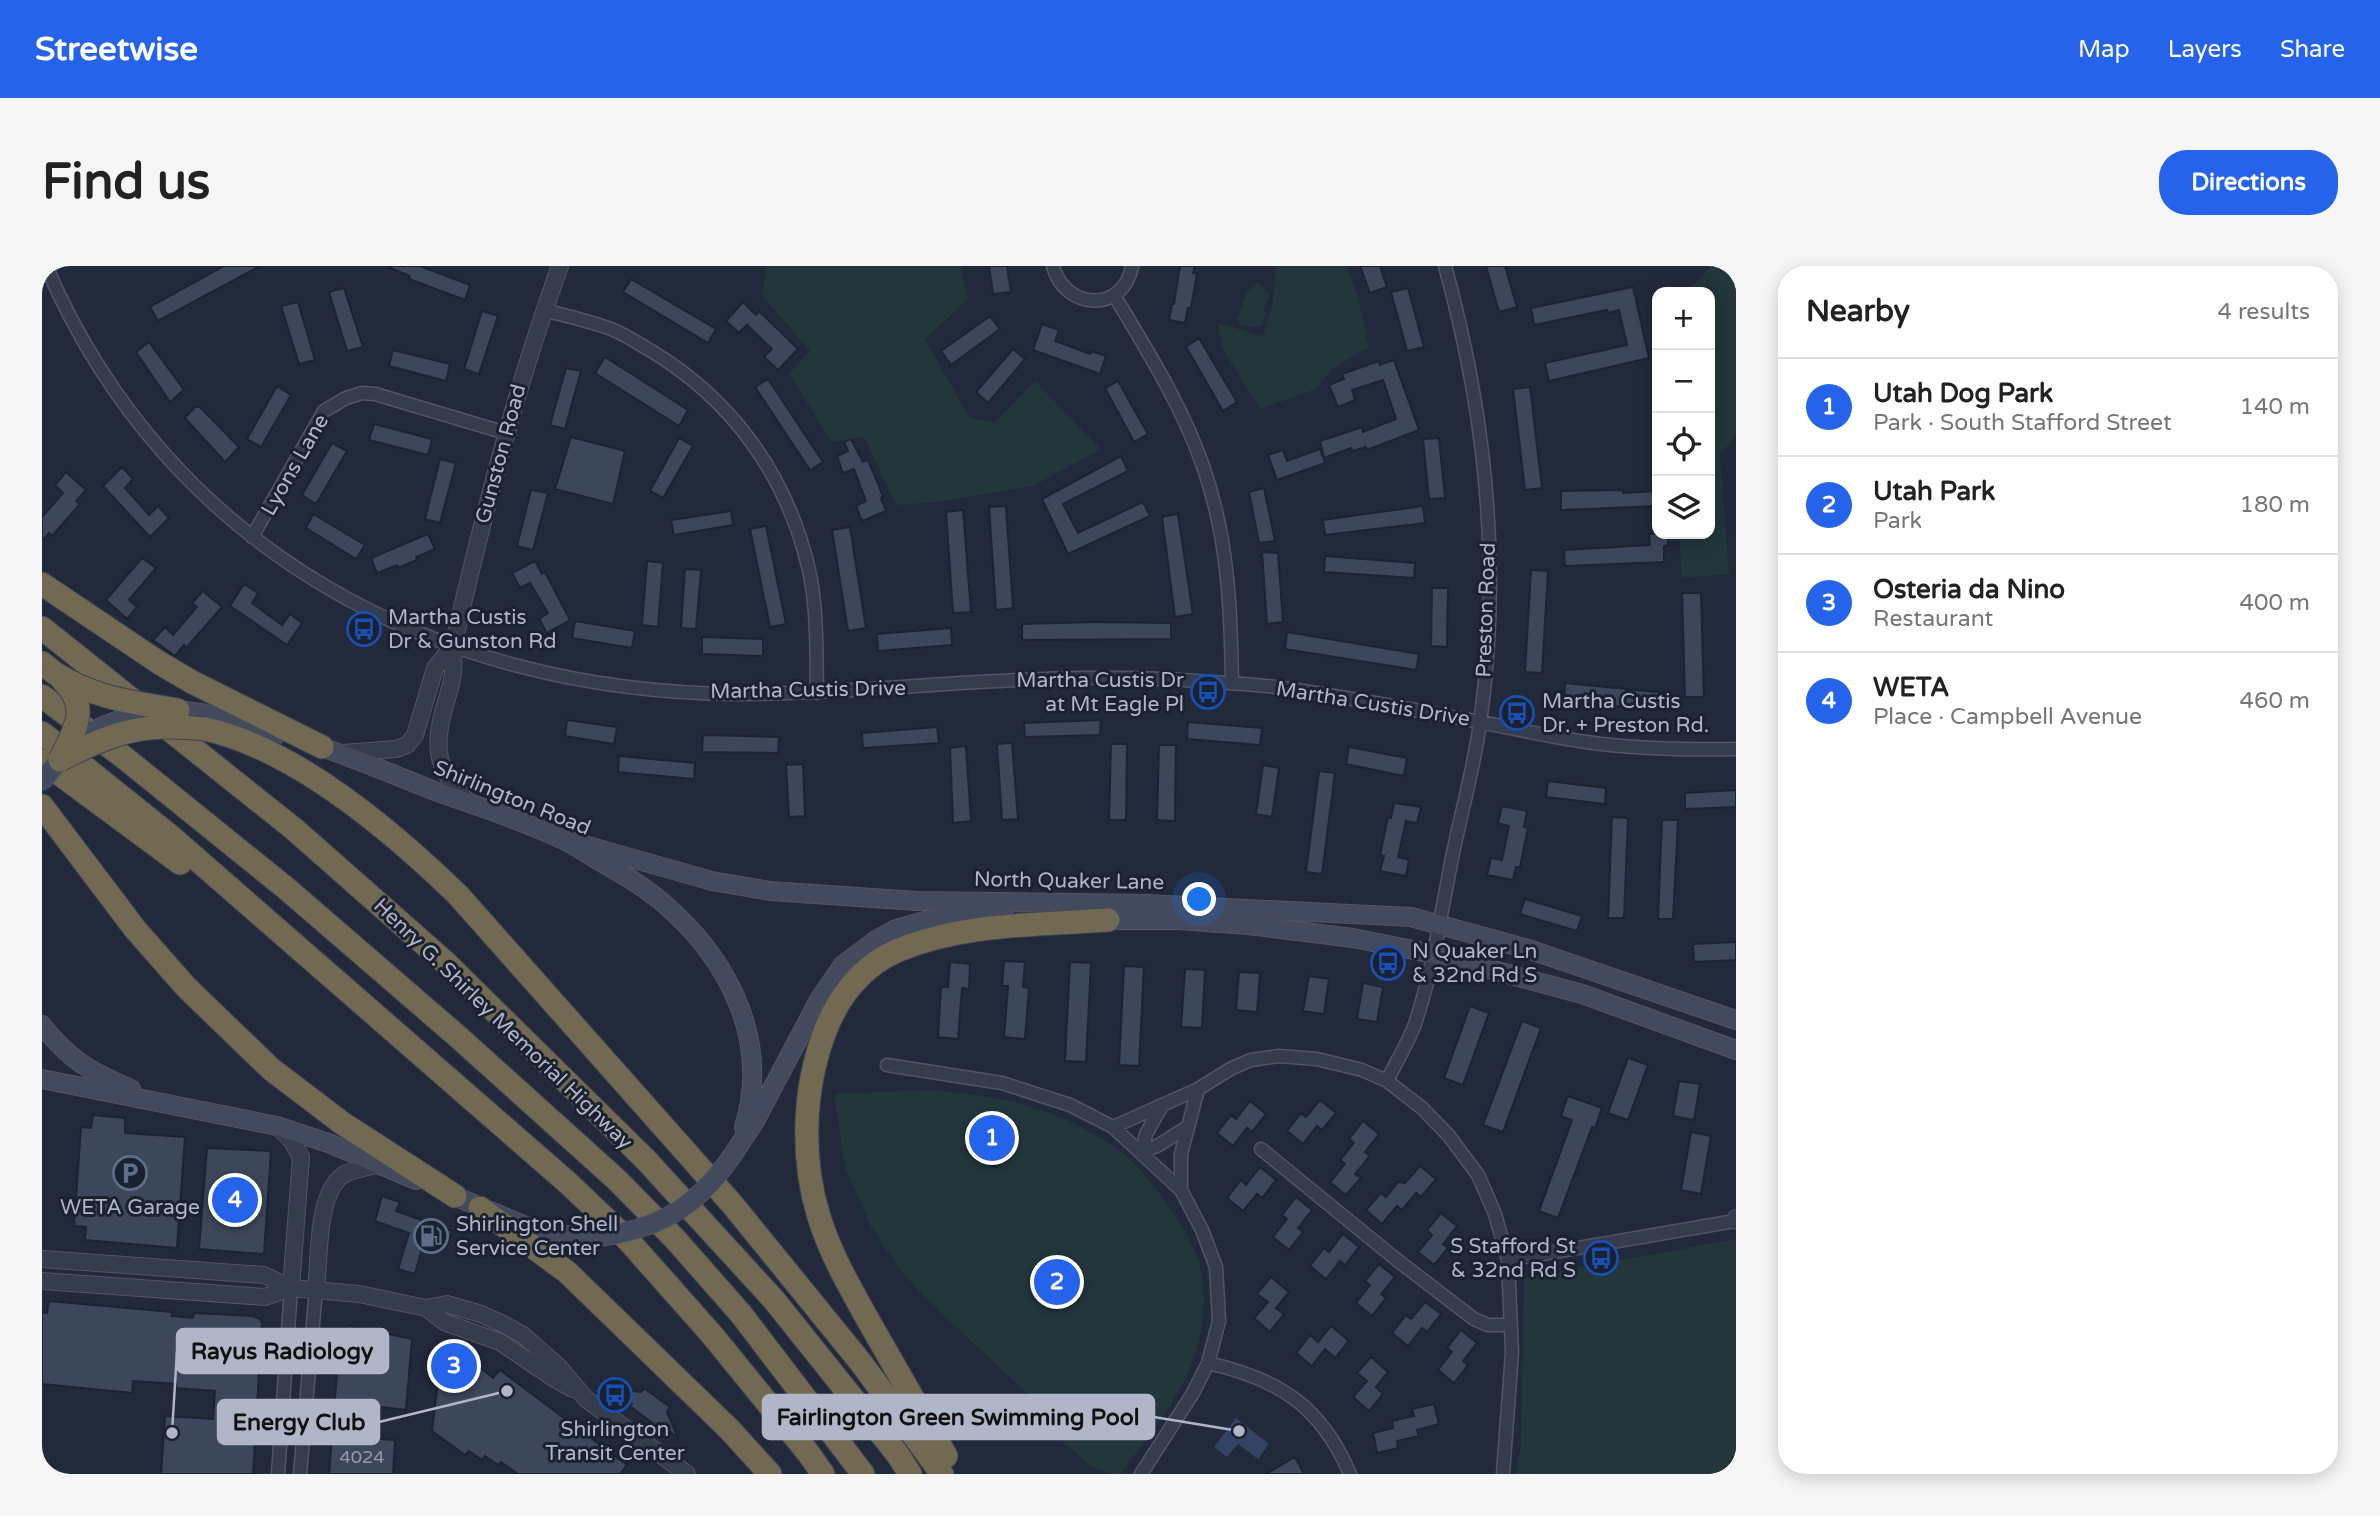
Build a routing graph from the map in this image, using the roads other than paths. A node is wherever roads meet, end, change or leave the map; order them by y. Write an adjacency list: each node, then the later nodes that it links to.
1 (46, 266): 9 (street, Martha Custis Drive)
2 (561, 266): 7 (street, Gunston Road)
3 (1053, 266): 6 (street)
4 (1132, 266): 6 (street)
5 (1445, 266): 18 (street, Preston Road)
6 (1114, 295): 14 (street)
7 (544, 310): 8 (street, Gunston Road); 15 (street)
8 (506, 433): 9 (street, Lyons Lane); 12 (street, Gunston Road)
9 (252, 537): 12 (street, Martha Custis Drive)
10 (42, 584): 21 (highway)
11 (42, 628): 64 (highway, Henry G. Shirley Memorial Highway)
12 (453, 646): 15 (street, Martha Custis Drive); 21 (street, Gunston Road); 24 (street, Gunston Road)
13 (49, 668): 17 (highway, bridge); 22 (highway, bridge)
14 (1232, 683): 15 (street, Martha Custis Drive); 18 (street, Martha Custis Drive)
15 (817, 693)
16 (42, 696): 63 (highway)
17 (178, 710): 21 (main road, Shirlington Road); 22 (main road, Shirlington Road, bridge)
18 (1480, 722): 20 (street, Martha Custis Drive); 28 (street, Preston Road)
19 (42, 733): 30 (highway)
20 (1736, 749)
21 (329, 750): 24 (main road, Shirlington Road)
22 (51, 760): 23 (main road, Shirlington Road, bridge); 30 (highway); 65 (highway, bridge)
23 (42, 782)
24 (469, 803): 26 (main road, Shirlington Road)
25 (42, 806): 48 (highway)
26 (560, 838): 28 (main road, North Quaker Lane); 45 (main road, Shirlington Road)
27 (1108, 920): 29 (main road, North Quaker Lane); 45 (main road, North Quaker Lane); 66 (highway)
28 (1439, 924): 29 (street, Preston Road); 31 (main road, North Quaker Lane)
29 (1433, 954): 33 (main road, North Quaker Lane); 36 (street, Preston Road)
30 (309, 955): 62 (highway)
31 (1736, 1020)
32 (42, 1025): 38 (main road, Shirlington Road)
33 (1736, 1050)
34 (887, 1065): 41 (street)
35 (42, 1079): 38 (main road, Shirlington Road)
36 (1387, 1081): 37 (street); 52 (street)
37 (1198, 1089): 39 (street); 42 (street)
38 (157, 1100): 40 (main road, Shirlington Road)
39 (1161, 1107): 41 (street); 44 (street)
40 (277, 1126): 46 (main road, Shirlington Road); 54 (street)
41 (1112, 1127): 44 (street)
42 (1187, 1128): 44 (street); 47 (street)
43 (1261, 1149): 56 (street)
44 (1142, 1152): 47 (street)
45 (732, 1156): 49 (main road, Shirlington Road, bridge)
46 (380, 1164): 48 (main road, Shirlington Road); 55 (street)
47 (1181, 1191): 57 (street)
48 (455, 1196): 49 (main road, Shirlington Road)
49 (480, 1208): 61 (highway)
50 (1736, 1220): 52 (street)
51 (42, 1259): 54 (street)
52 (1508, 1260): 56 (street)
53 (42, 1281): 54 (street)
54 (291, 1287): 55 (street); 58 (street)
55 (316, 1289): 59 (street); 60 (street)
56 (1510, 1325): 69 (street)
57 (1208, 1363): 67 (street); 68 (street)
58 (278, 1474)
59 (300, 1474)
60 (687, 1474)
61 (770, 1474)
62 (823, 1474)
63 (863, 1474)
64 (910, 1474)
65 (942, 1474)
66 (956, 1474)
67 (1141, 1474)
68 (1350, 1474)
69 (1503, 1474)

